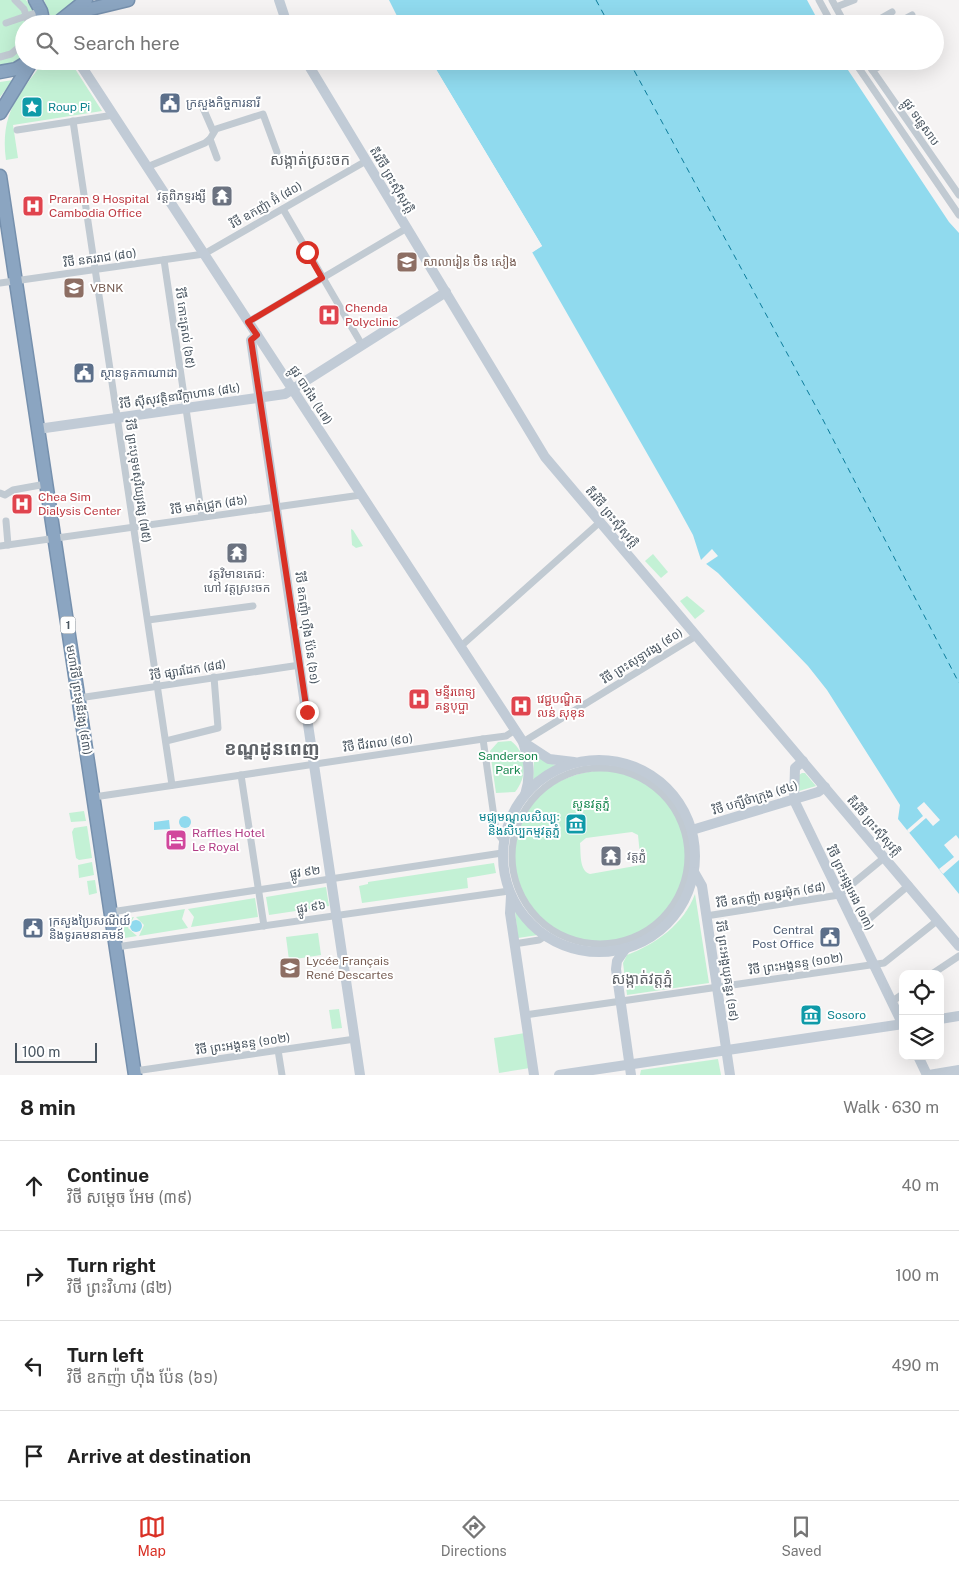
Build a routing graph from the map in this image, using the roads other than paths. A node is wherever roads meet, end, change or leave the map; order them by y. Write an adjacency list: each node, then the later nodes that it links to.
1 (15, 0): 9 (street)
2 (86, 0): 10 (highway)
3 (128, 0): 11 (highway)
4 (279, 0): 12 (main road)
5 (819, 0): 13 (street)
6 (854, 0): 7 (street)
7 (834, 3): 14 (street)
8 (892, 12): 15 (street)
9 (25, 15)
10 (71, 15)
11 (80, 15)
12 (284, 15)
13 (827, 15)
14 (840, 15)
15 (887, 15)
16 (15, 22): 17 (street)
17 (6, 23)
18 (15, 51): 19 (street)
19 (0, 57)
20 (15, 69): 26 (highway)
21 (25, 70): 28 (highway)
22 (84, 70): 29 (main road, ផ្លូវ បារាំង (៤៧))
23 (311, 70): 36 (main road, តីរវិថី ព្រះស៊ីសុវត្តិ)
24 (860, 70): 41 (street)
25 (872, 70): 39 (street, ផ្លូវ ទន្លេសាប)
26 (0, 72)
27 (203, 108): 32 (street)
28 (0, 113)
29 (114, 115): 30 (street); 37 (main road, ផ្លូវ បារាំង (៤៧))
30 (73, 121): 31 (street); 45 (street, វិថី ព្រះបុទុមសុរិយ្យវង្ស (៧៥))
31 (16, 130)
32 (213, 131): 33 (street); 34 (street)
33 (210, 139): 35 (street); 37 (street)
34 (277, 152)
35 (217, 158)
36 (366, 161): 40 (street, វិថី ឧកញ៉ា អ៊ំ (៨០)); 42 (main road, តីរវិថី ព្រះស៊ីសុវត្តិ)
37 (147, 166): 43 (main road, ផ្លូវ បារាំង (៤៧))
38 (0, 176): 47 (highway, មហាវិថី ព្រះមុនីវង្ស (៩៣) / 1)
39 (959, 195)
40 (283, 209): 43 (street, វិថី ឧកញ៉ា អ៊ំ (៨០)); 46 (street)
41 (959, 214)
42 (407, 228): 46 (street); 49 (main road, តីរវិថី ព្រះស៊ីសុវត្តិ)
43 (204, 254): 44 (street, វិថី នគររាជ (៨០)); 50 (main road, ផ្លូវ បារាំង (៤៧))
44 (164, 260): 45 (street, វិថី នគររាជ (៨០)); 55 (street, វិថី កោះត្រល់ (៦៥))
45 (95, 270): 47 (street, វិថី នគររាជ (៨០)); 56 (street, វិថី ព្រះបុទុមសុរិយ្យវង្ស (៧៥))
46 (322, 278): 50 (street); 52 (street)
47 (16, 281): 48 (street, វិថី នគររាជ (៨០)); 57 (highway, មហាវិថី ព្រះមុនីវង្ស (៩៣) / 1)
48 (0, 283)
49 (446, 292): 52 (main road, វិថី ស៊ីសុវត្ថិនារីក្លាហាន (៨៤)); 64 (main road, តីរវិថី ព្រះស៊ីសុវត្តិ)
50 (248, 322): 51 (main road, ផ្លូវ បារាំង (៤៧))
51 (257, 335): 53 (main road, ផ្លូវ បារាំង (៤៧)); 54 (main road, វិថី ឧកញ៉ា ហ៊ីង ប៉ែន (៦១))
52 (362, 345): 53 (main road, វិថី ស៊ីសុវត្ថិនារីក្លាហាន (៨៤))
53 (292, 389): 54 (main road, វិថី ស៊ីសុវត្ថិនារីក្លាហាន (៨៤)); 60 (main road, ផ្លូវ បារាំង (៤៧))
54 (260, 397): 55 (main road, វិថី ស៊ីសុវត្ថិនារីក្លាហាន (៨៤)); 61 (main road, វិថី ឧកញ៉ា ហ៊ីង ប៉ែន (៦១))
55 (186, 408): 56 (main road, វិថី ស៊ីសុវត្ថិនារីក្លាហាន (៨៤)); 62 (street, វិថី កោះត្រល់ (៦៥))
56 (118, 418): 57 (main road, វិថី ស៊ីសុវត្ថិនារីក្លាហាន (៨៤)); 65 (street, វិថី ព្រះបុទុមសុរិយ្យវង្ស (៧៥))
57 (38, 429): 58 (highway, មហាវិថី ព្រះមុនីវង្ស (៩៣) / 1)
58 (46, 484): 59 (street); 66 (highway, មហាវិថី ព្រះមុនីវង្ស (៩៣) / 1)
59 (0, 493)
60 (361, 495): 61 (street, វិថី មាត់ជ្រូក (៨៦)); 72 (main road, ផ្លូវ បារាំង (៤៧))
61 (277, 507): 62 (street, វិថី មាត់ជ្រូក (៨៦)); 73 (main road, វិថី ឧកញ៉ា ហ៊ីង ប៉ែន (៦១))
62 (202, 518): 65 (street, វិថី មាត់ជ្រូក (៨៦))
63 (6, 520): 67 (street)
64 (600, 522): 71 (main road, តីរវិថី ព្រះស៊ីសុវត្តិ); 72 (street)
65 (134, 527): 66 (street, វិថី មាត់ជ្រូក (៨៦)); 70 (street, វិថី ព្រះបុទុមសុរិយ្យវង្ស (៧៥))
66 (55, 539): 67 (street, វិថី មាត់ជ្រូក (៨៦)); 76 (highway, មហាវិថី ព្រះមុនីវង្ស (៩៣) / 1)
67 (8, 545): 68 (street, វិថី មាត់ជ្រូក (៨៦))
68 (0, 546)
69 (253, 606): 70 (street)
70 (148, 620): 75 (street, វិថី ព្រះបុទុមសុរិយ្យវង្ស (៧៥))
71 (696, 636): 80 (street, វិថី ព្រះសុទ្ធាវង្ស (៩០)); 81 (main road, តីរវិថី ព្រះស៊ីសុវត្តិ)
72 (460, 646): 77 (main road, ផ្លូវ បារាំង (៤៧))
73 (300, 665): 74 (street, វិថី ផ្សារដែក (៨៨)); 83 (main road, វិថី ឧកញ៉ា ហ៊ីង ប៉ែន (៦១))
74 (214, 678): 75 (street, វិថី ផ្សារដែក (៨៨)); 79 (street)
75 (158, 686): 76 (street, វិថី ផ្សារដែក (៨៨)); 79 (street, វិថី ព្រះបុទុមសុរិយ្យវង្ស (៧៥))
76 (79, 698): 89 (highway, មហាវិថី ព្រះមុនីវង្ស (៩៣) / 1)
77 (515, 730): 78 (street, វិថី ជីវពល (៩០)); 80 (main road, ផ្លូវ បារាំង (៤៧))
78 (483, 739): 83 (street, វិថី ជីវពល (៩០)); 92 (street)
79 (166, 741): 85 (street, វិថី ព្រះបុទុមសុរិយ្យវង្ស (៧៥))
80 (523, 742): 82 (main road, ផ្លូវ បារាំង (៤៧)); 88 (main road, ផ្លូវ បារាំង (៤៧))
81 (803, 761): 87 (main road, តីរវិថី ព្រះស៊ីសុវត្តិ); 90 (main road, វិថី ព្រះអង្គអេង (១៣))
82 (581, 762): 88 (main road); 91 (main road)
83 (315, 764): 84 (street, វិថី ជីវពល (៩០)); 95 (main road, វិថី ឧកញ៉ា ហ៊ីង ប៉ែន (៦១))
84 (242, 775): 85 (street, វិថី ជីវពល (៩០)); 97 (street)
85 (172, 785): 89 (street, វិថី ជីវពល (៩០))
86 (547, 786): 86 (street)
87 (825, 787): 90 (main road, វិថី បក្សីចំាក្រុង (៩៤)); 93 (main road, តីរវិថី ព្រះស៊ីសុវត្តិ)
88 (525, 795): 92 (main road)
89 (94, 797): 100 (highway, មហាវិថី ព្រះមុនីវង្ស (៩៣) / 1)
90 (794, 800): 91 (main road, វិថី បក្សីចំាក្រុង (៩៤)); 99 (main road, វិថី ព្រះអង្គអេង (១៣))
91 (692, 830): 94 (main road)
92 (503, 848): 95 (street, ផ្លូវ ៩២); 98 (main road)
93 (885, 857): 96 (main road, តីរវិថី ព្រះស៊ីសុវត្តិ); 99 (street, វិថី ឧកញ៉ា សន្ធរម៉ុក (៩៨))
94 (694, 872): 102 (main road, វិថី ព្រះអង្គយុគន្ធរ (១៩)); 110 (main road)
95 (332, 880): 97 (street, ផ្លូវ ៩២); 101 (main road, វិថី ឧកញ៉ា ហ៊ីង ប៉ែន (៦១))
96 (909, 885): 103 (main road, តីរវិថី ព្រះស៊ីសុវត្តិ); 105 (street)
97 (259, 890): 100 (street, ផ្លូវ ៩២); 104 (street)
98 (510, 893): 101 (street, ផ្លូវ ៩៦); 106 (main road); 107 (main road)
99 (839, 895): 102 (street, វិថី ឧកញ៉ា សន្ធរម៉ុក (៩៨)); 105 (main road, វិថី ព្រះអង្គអេង (១៣))
100 (111, 912): 109 (highway, មហាវិថី ព្រះមុនីវង្ស (៩៣) / 1)
101 (337, 915): 104 (street, ផ្លូវ ៩៦); 125 (main road, វិថី ឧកញ៉ា ហ៊ីង ប៉ែន (៦១))
102 (706, 916): 116 (main road, វិថី ព្រះអង្គយុគន្ធរ (១៩))
103 (938, 920): 108 (main road, តីរវិថី ព្រះស៊ីសុវត្តិ); 113 (street, វិថី ព្រះអង្គនន្ទ (១០២))
104 (264, 926): 109 (street, ផ្លូវ ៩៦)
105 (856, 930): 113 (main road, វិថី ព្រះអង្គអេង (១៣))
106 (546, 936): 107 (street); 111 (main road)
107 (514, 944): 120 (main road)
108 (959, 946)
109 (116, 947): 131 (highway, មហាវិថី ព្រះមុនីវង្ស (៩៣) / 1)
110 (626, 948): 111 (main road); 114 (main road)
111 (601, 952): 114 (main road)
112 (959, 956): 115 (street)
113 (873, 964): 116 (street, វិថី ព្រះអង្គនន្ទ (១០២)); 119 (main road, វិថី ព្រះអង្គអេង (១៣))
114 (616, 969): 118 (main road)
115 (938, 970)
116 (716, 987): 118 (street, វិថី ព្រះអង្គនន្ទ (១០២)); 127 (main road, វិថី ព្រះអង្គយុគន្ធរ (១៩))
117 (899, 997): 119 (street)
118 (620, 1001): 120 (street, វិថី ព្រះអង្គនន្ទ (១០២)); 129 (main road)
119 (892, 1002): 121 (main road, វិថី ព្រះអង្គអេង (១៣))
120 (525, 1016): 134 (main road)
121 (899, 1016)
122 (959, 1016): 123 (main road)
123 (944, 1018)
124 (899, 1025): 127 (main road)
125 (355, 1039): 126 (street, វិថី ព្រះអង្គនន្ទ (១០២)); 133 (main road, វិថី ឧកញ៉ា ហ៊ីង ប៉ែន (៦១))
126 (278, 1050): 131 (street, វិថី ព្រះអង្គនន្ទ (១០២)); 132 (street)
127 (726, 1050): 129 (main road); 136 (main road, វិថី ព្រះអង្គយុគន្ធរ (១៩))
128 (920, 1060): 137 (main road)
129 (630, 1070): 135 (main road)
130 (959, 1070): 137 (main road)
131 (135, 1073)
132 (282, 1075)
133 (360, 1075)
134 (534, 1075)
135 (559, 1075)
136 (730, 1075)
137 (928, 1075)

